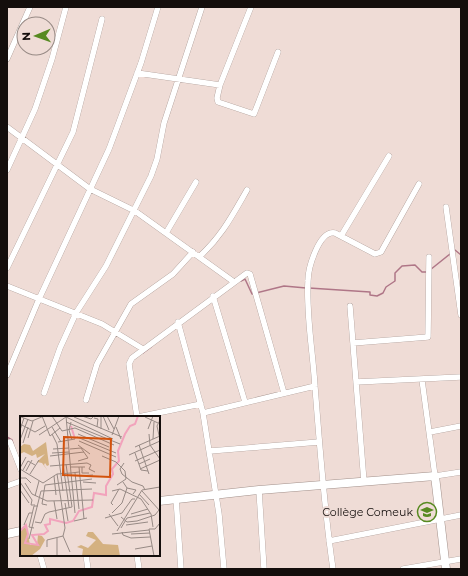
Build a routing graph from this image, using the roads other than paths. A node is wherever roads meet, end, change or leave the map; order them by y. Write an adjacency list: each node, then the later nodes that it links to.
1 (30, 7): 8 (street)
2 (66, 7): 13 (street)
3 (158, 7): 9 (street)
4 (202, 7): 10 (street)
5 (251, 7): 11 (street)
6 (102, 19): 15 (street)
7 (278, 52): 11 (street)
8 (7, 59)
9 (137, 73): 10 (street); 19 (street)
10 (179, 80): 11 (street); 22 (street)
11 (220, 84)
12 (7, 127): 13 (street)
13 (22, 137): 15 (street); 16 (street)
14 (389, 156): 24 (street)
15 (57, 163): 19 (street); 28 (street)
16 (7, 170)
17 (196, 182): 23 (street)
18 (418, 184): 24 (street)
19 (90, 189): 22 (street); 32 (street)
20 (247, 190): 26 (street)
21 (446, 207): 35 (street)
22 (135, 211): 23 (street); 34 (street)
23 (166, 233): 25 (street)
24 (341, 236): 44 (street)
25 (193, 252): 26 (street); 37 (street)
26 (199, 257): 29 (street)
27 (429, 257): 38 (street)
28 (7, 268)
29 (234, 282): 31 (street); 46 (street)
30 (7, 286): 32 (street)
31 (213, 296): 36 (street); 48 (street)
32 (39, 299): 34 (street); 40 (street)
33 (350, 306): 38 (street)
34 (76, 313): 37 (street); 45 (street)
35 (461, 315)
36 (178, 322): 39 (street); 49 (street)
37 (114, 331): 39 (street); 47 (street)
38 (353, 343): 43 (street)
39 (143, 349): 51 (street)
40 (7, 375)
41 (461, 377): 42 (street)
42 (422, 380): 43 (street); 54 (street)
43 (356, 382): 62 (street)
44 (315, 386): 46 (street); 56 (street)
45 (44, 393)
46 (284, 393): 48 (street)
47 (86, 400)
48 (245, 402): 50 (street)
49 (201, 404): 50 (street); 52 (street)
50 (204, 413): 57 (street)
51 (138, 416)
52 (143, 416)
53 (461, 426): 54 (street)
54 (430, 432): 60 (street)
55 (10, 442): 58 (street)
56 (319, 442): 57 (street); 64 (street)
57 (210, 451): 66 (street)
58 (20, 467)
59 (461, 472): 60 (street)
60 (436, 476): 62 (main road); 70 (main road)
61 (20, 481): 63 (street)
62 (364, 482): 64 (main road)
63 (7, 486)
64 (323, 486): 65 (main road); 73 (street)
65 (259, 490): 66 (main road); 84 (street)
66 (216, 494): 67 (main road); 83 (street)
67 (176, 498): 68 (main road); 82 (street)
68 (160, 501)
69 (461, 515): 70 (street)
70 (441, 519): 73 (street); 78 (main road)
71 (20, 531): 72 (main road)
72 (7, 534)
73 (328, 541): 85 (street)
74 (40, 556): 79 (street)
75 (86, 556): 80 (street)
76 (137, 556): 81 (street)
77 (461, 559): 78 (street)
78 (446, 566): 86 (street)
79 (44, 569)
80 (88, 569)
81 (139, 569)
82 (181, 569)
83 (224, 569)
84 (264, 569)
85 (332, 569)
86 (402, 569)

